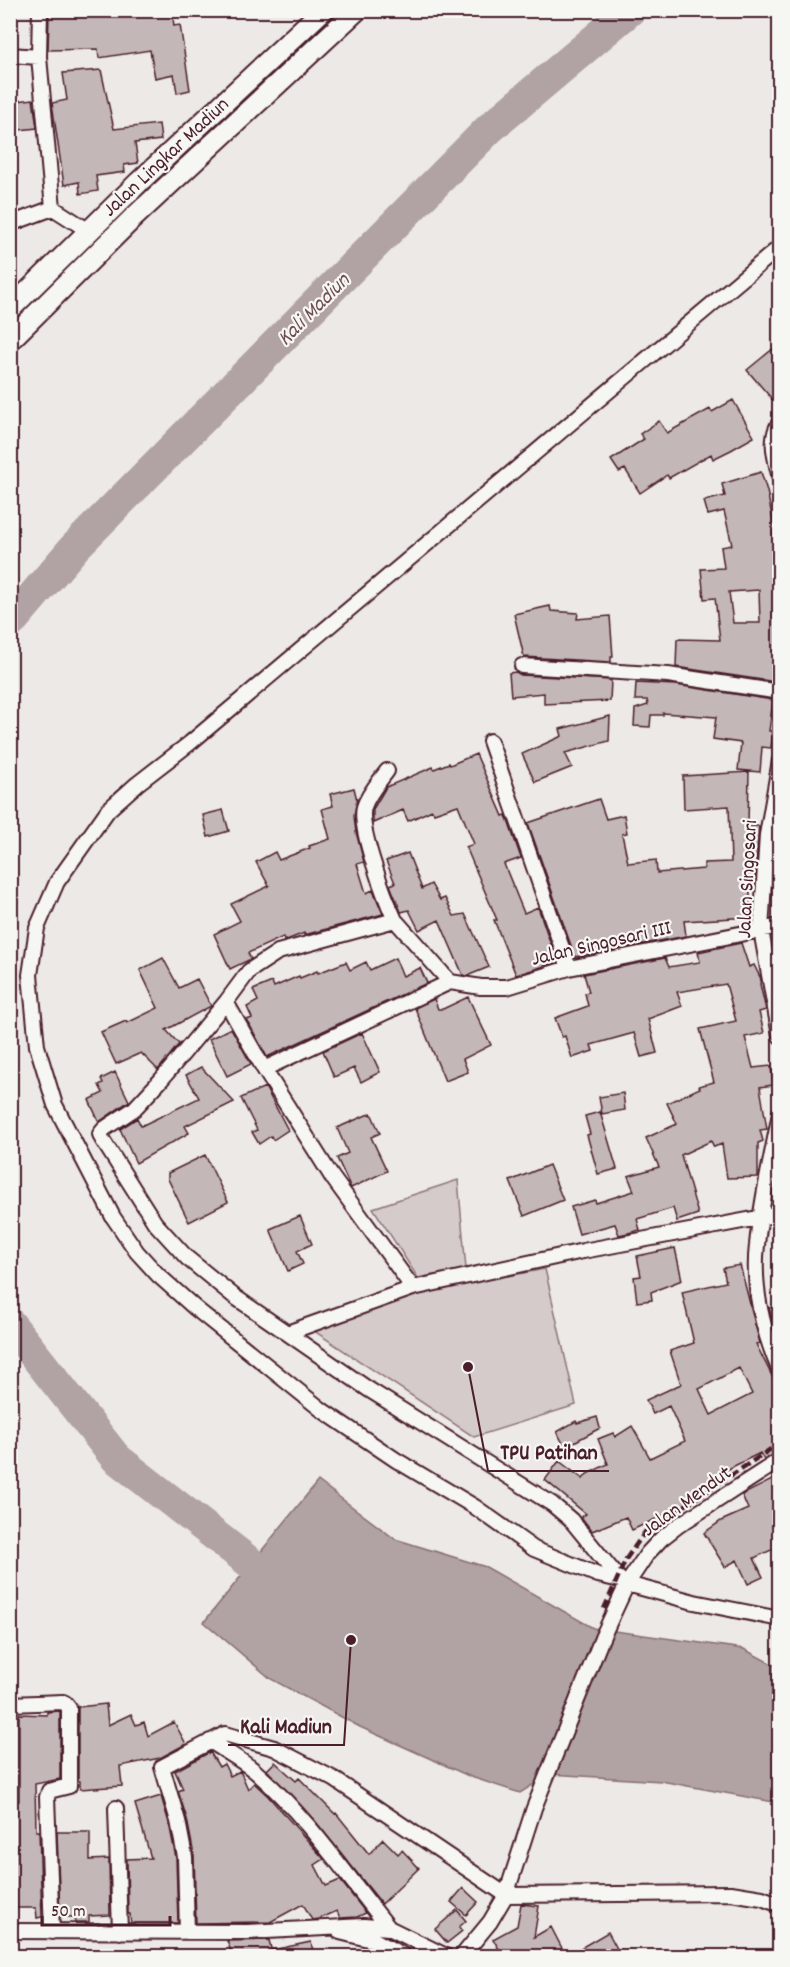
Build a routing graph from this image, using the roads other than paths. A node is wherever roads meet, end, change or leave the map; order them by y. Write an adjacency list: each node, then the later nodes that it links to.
1 (40, 10): 5 (street)
2 (323, 10): 6 (main road, Jalan Lingkar Madiun)
3 (357, 10): 7 (main road, Jalan Lingkar Madiun)
4 (10, 55): 5 (street)
5 (39, 57): 8 (street)
6 (140, 182): 7 (main road); 10 (main road, Jalan Lingkar Madiun)
7 (155, 197): 13 (main road, Jalan Lingkar Madiun)
8 (53, 208): 9 (street); 10 (street)
9 (10, 224)
10 (89, 231): 12 (main road, Jalan Lingkar Madiun)
11 (780, 247): 36 (street)
12 (10, 309)
13 (10, 340)
14 (776, 427): 15 (street)
15 (780, 479)
16 (522, 666): 17 (street)
17 (780, 692)
18 (490, 741): 24 (street)
19 (780, 760): 23 (street, Jalan Singosari)
20 (387, 771): 21 (street)
21 (394, 920): 25 (street); 26 (street)
22 (780, 927): 23 (street, Jalan Singosari III)
23 (761, 930): 24 (street, Jalan Singosari III); 27 (street, Jalan Singosari)
24 (568, 968): 25 (street, Jalan Singosari III)
25 (450, 982): 28 (street)
26 (226, 1002): 28 (street); 33 (street)
27 (780, 1036)
28 (264, 1069): 32 (street)
29 (780, 1113): 31 (street)
30 (780, 1214): 31 (street)
31 (761, 1217): 32 (street); 34 (street)
32 (413, 1288): 33 (street)
33 (287, 1333): 36 (street)
34 (780, 1371)
35 (780, 1460): 36 (street, Jalan Mendut)
36 (623, 1582): 37 (street); 41 (street, Jalan Mendut)
37 (780, 1619)
38 (10, 1704): 46 (street)
39 (210, 1741): 41 (street); 43 (street); 48 (street)
40 (116, 1808): 47 (street)
41 (506, 1895): 42 (street); 51 (street, Jalan Mendut)
42 (780, 1905)
43 (389, 1928): 44 (street); 50 (street)
44 (329, 1929): 48 (street); 49 (street)
45 (10, 1931): 46 (street)
46 (52, 1932): 47 (street)
47 (120, 1932): 48 (street)
48 (187, 1932)
49 (404, 1956)
50 (446, 1956)
51 (462, 1956)

